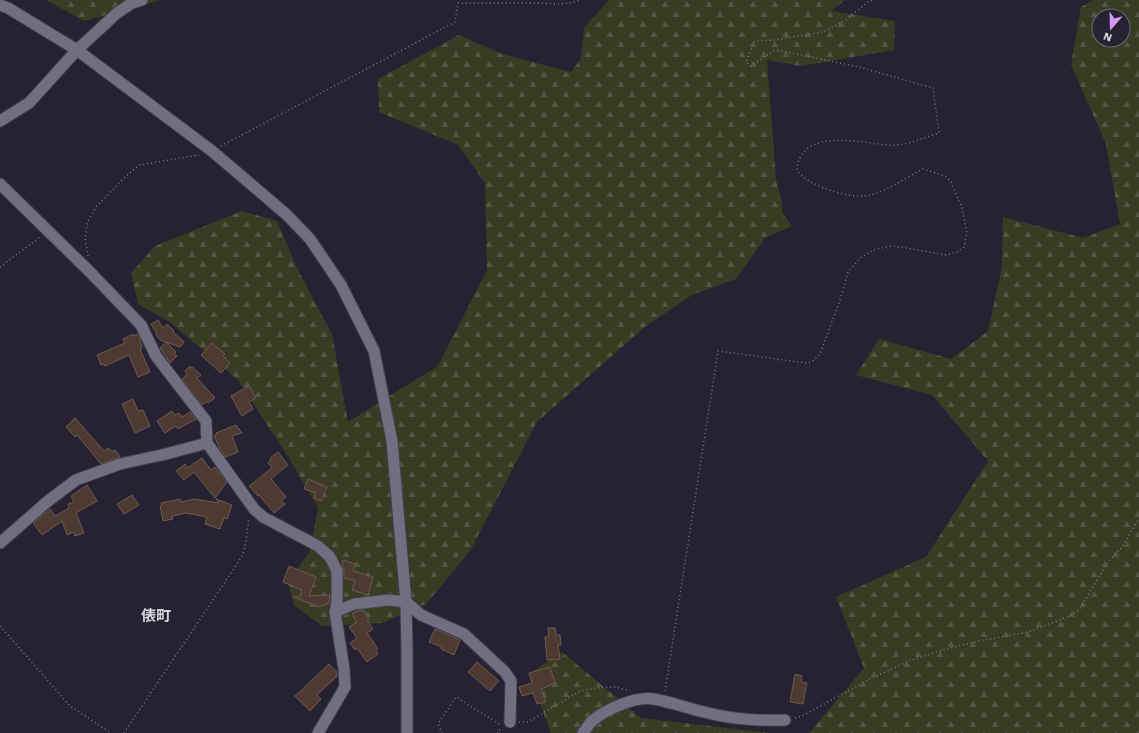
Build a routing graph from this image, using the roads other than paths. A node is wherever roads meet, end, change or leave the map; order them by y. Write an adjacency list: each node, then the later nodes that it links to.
1 (142, 0): 3 (street)
2 (0, 5): 3 (street)
3 (77, 50): 4 (street); 8 (street)
4 (0, 121)
5 (0, 184): 6 (street)
6 (207, 443): 7 (street); 9 (street)
7 (0, 543)
8 (406, 602): 9 (street); 11 (street); 13 (street)
9 (335, 612): 12 (street)
10 (785, 720): 14 (street)
11 (510, 722)
12 (318, 733)
13 (407, 733)
14 (583, 733)

